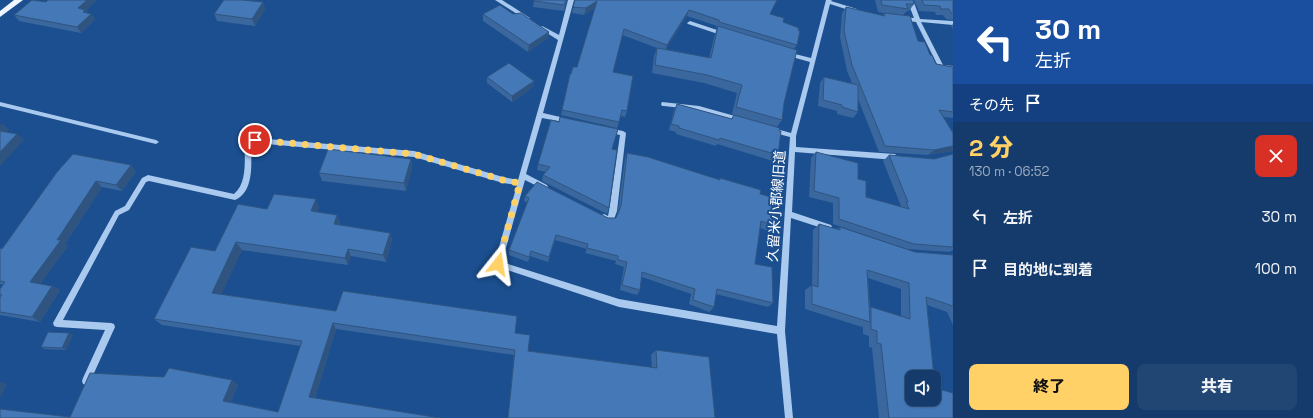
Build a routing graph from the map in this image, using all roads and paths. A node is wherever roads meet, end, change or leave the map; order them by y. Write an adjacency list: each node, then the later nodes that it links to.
1 (19, 0): 7 (main road)
2 (498, 0): 9 (street)
3 (571, 0): 15 (street)
4 (910, 0): 10 (street)
5 (829, 1): 6 (street); 17 (street, 久留米小郡線旧道)
6 (863, 12)
7 (0, 15)
8 (898, 18): 10 (street)
9 (530, 20)
10 (918, 21): 12 (street); 18 (street)
11 (690, 23): 14 (street)
12 (953, 23)
13 (536, 24): 15 (street)
14 (733, 37)
15 (561, 40): 22 (street)
16 (784, 52): 17 (street)
17 (812, 61): 27 (street, 久留米小郡線旧道)
18 (953, 68)
19 (664, 104): 24 (street)
20 (3, 105): 21 (street); 28 (street)
21 (0, 111)
22 (540, 115): 23 (street); 31 (street)
23 (578, 123)
24 (750, 123)
25 (764, 127): 27 (street)
26 (600, 128): 34 (street)
27 (793, 136): 29 (street, 久留米小郡線旧道)
28 (156, 142)
29 (793, 149): 30 (street); 35 (street, 久留米小郡線旧道)
30 (904, 158)
31 (522, 175): 32 (street); 33 (street)
32 (520, 183): 37 (street); 38 (street)
33 (549, 189)
34 (596, 213)
35 (788, 214): 36 (street); 37 (street, 久留米小郡線旧道)
36 (833, 229)
37 (781, 331): 39 (street, 久留米小郡線旧道)
38 (82, 390)
39 (789, 418)

